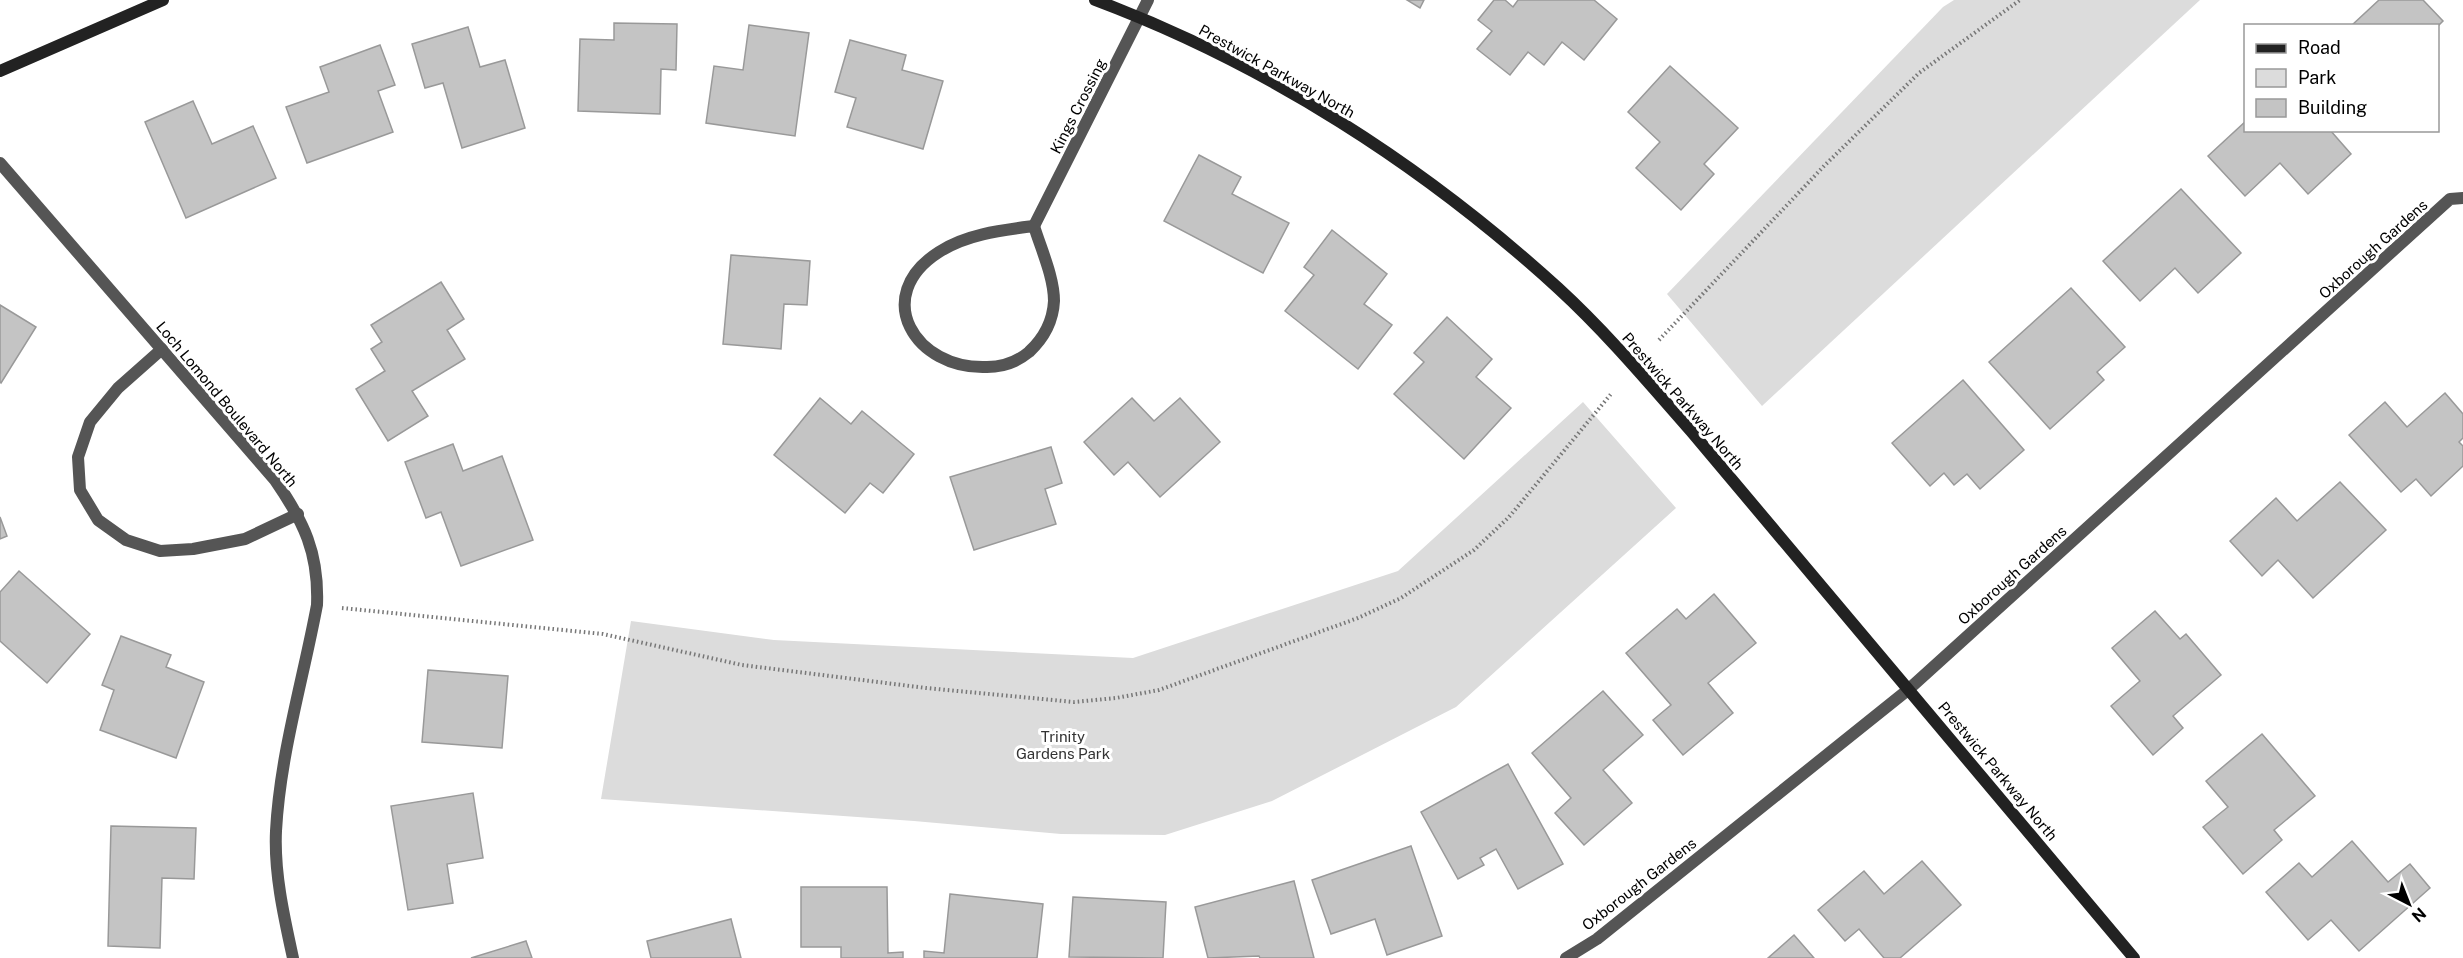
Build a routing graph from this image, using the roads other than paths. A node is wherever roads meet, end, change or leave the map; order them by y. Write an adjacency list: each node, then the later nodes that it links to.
1 (164, 0): 5 (street)
2 (1095, 0): 4 (street, Prestwick Parkway North)
3 (1148, 0): 4 (street, Kings Crossing)
4 (1140, 17): 8 (street, Kings Crossing); 11 (street, Prestwick Parkway North)
5 (0, 71)
6 (0, 163): 9 (street, Loch Lomond Boulevard North)
7 (2463, 198): 11 (street, Oxborough Gardens)
8 (1035, 226): 8 (street)
9 (162, 349): 10 (street, Loch Lomond Boulevard North); 10 (street)
10 (298, 514): 12 (street, Loch Lomond Boulevard North)
11 (1909, 689): 13 (street, Oxborough Gardens); 14 (street, Prestwick Parkway North)
12 (293, 958)
13 (1566, 958)
14 (2134, 958)

